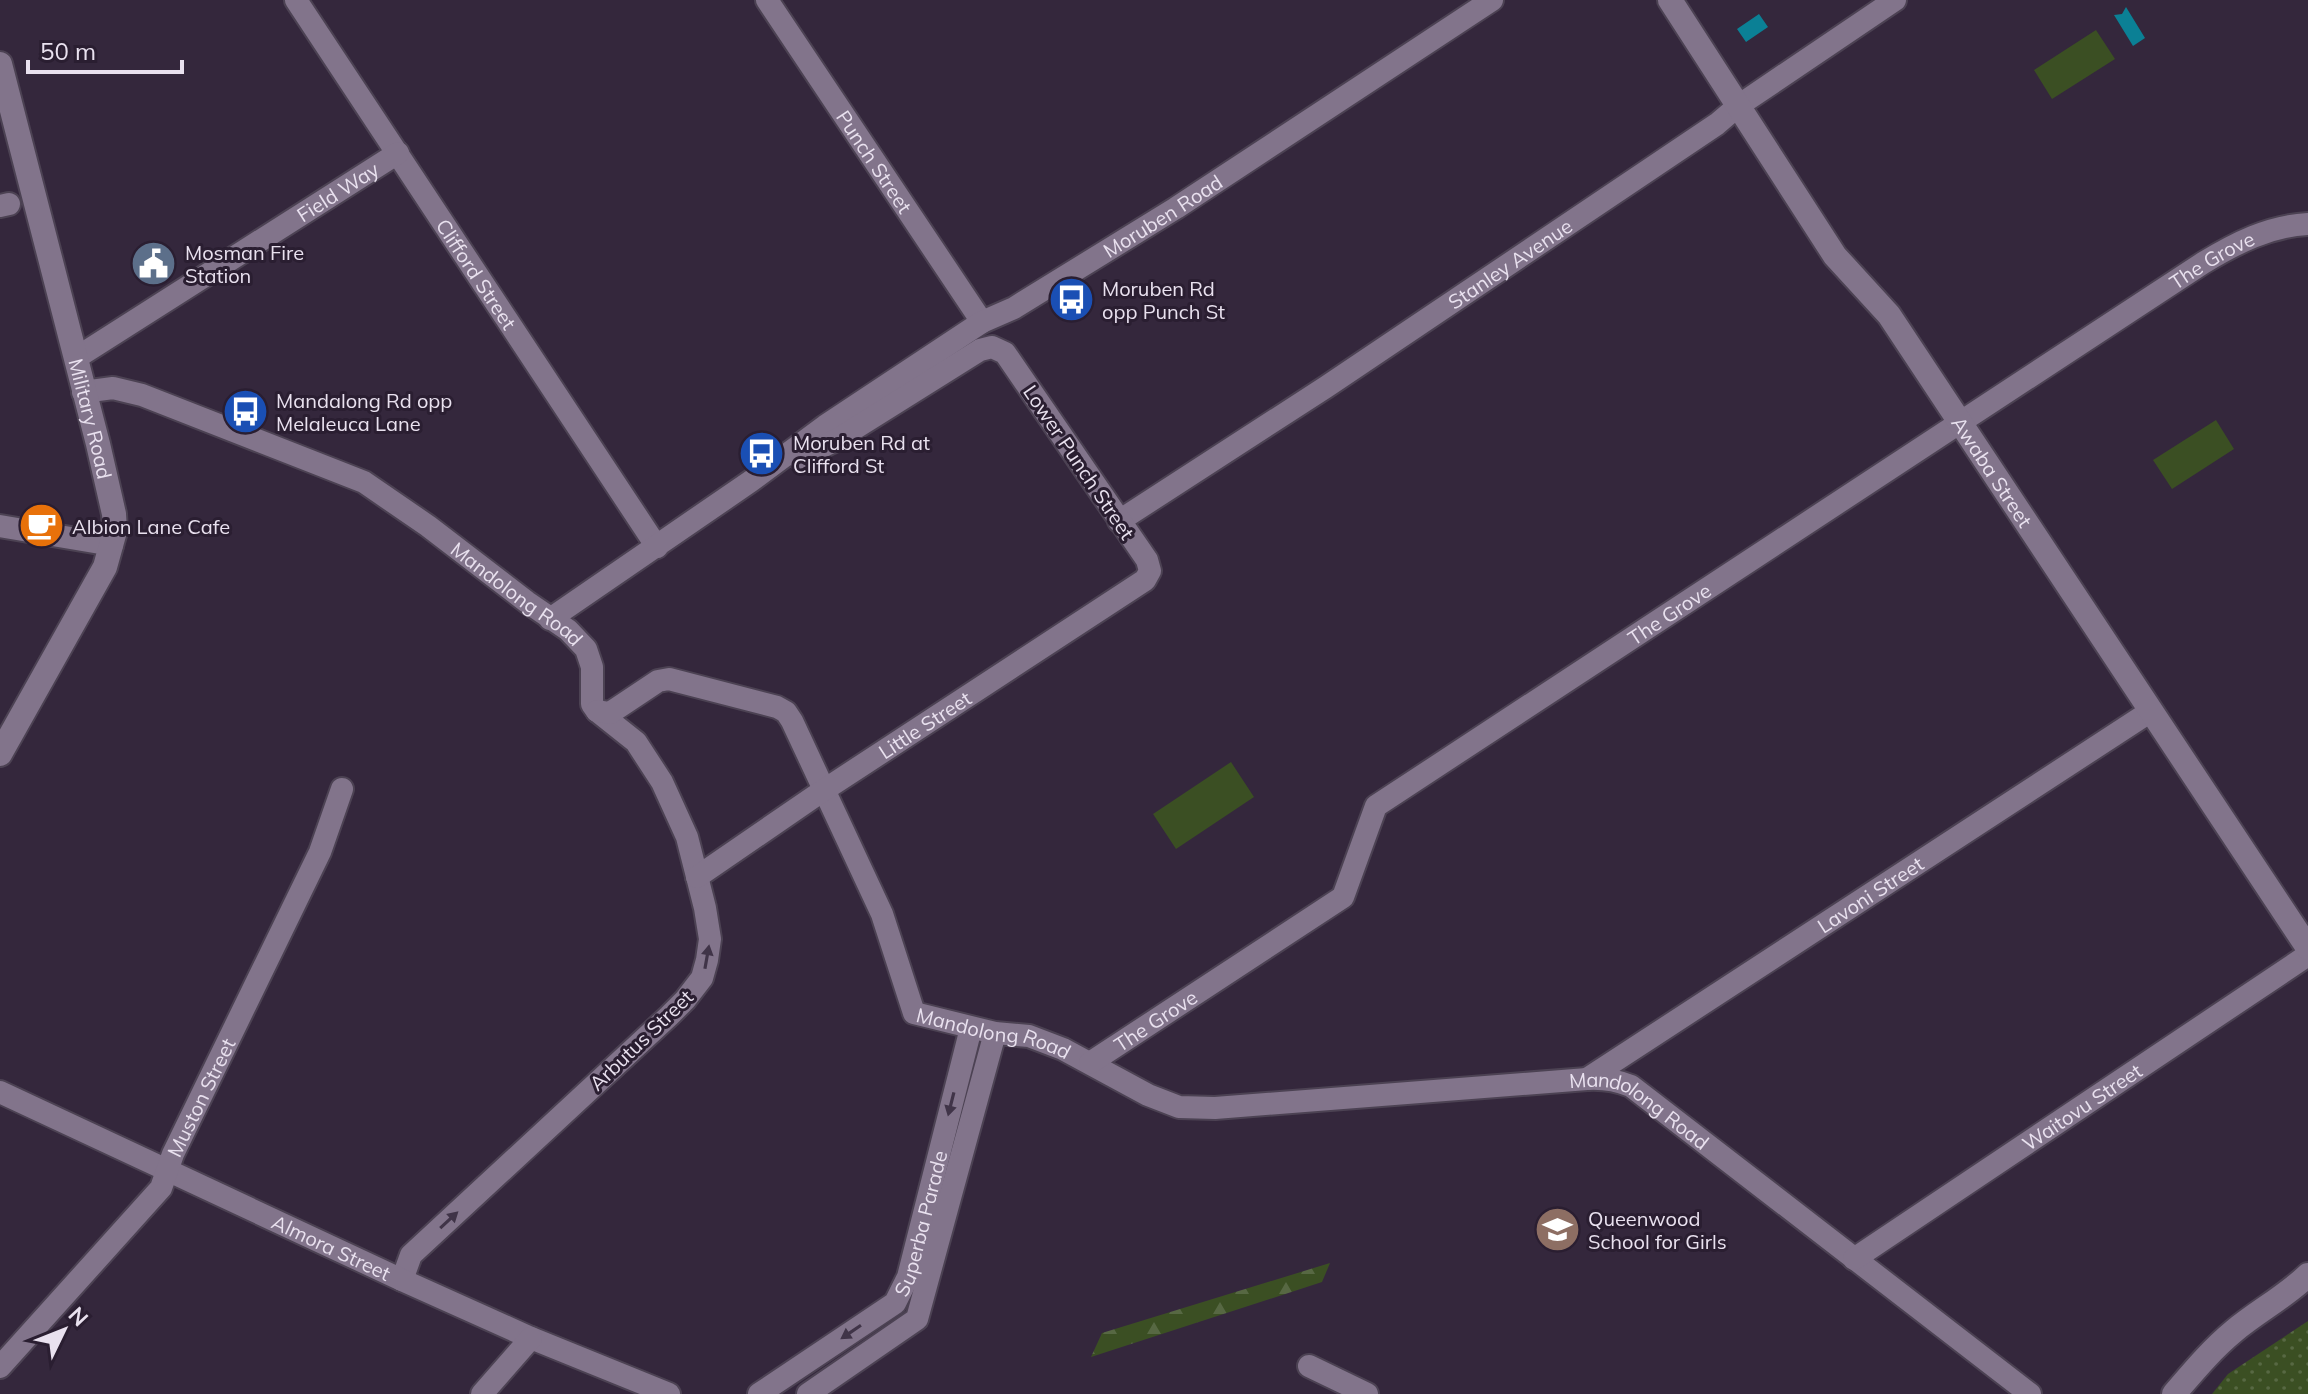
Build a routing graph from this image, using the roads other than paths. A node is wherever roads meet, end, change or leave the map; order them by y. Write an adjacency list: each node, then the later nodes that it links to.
1 (296, 0): 8 (street, Clifford Street)
2 (767, 0): 10 (street, Punch Street)
3 (1492, 0): 10 (street, Moruben Road)
4 (1670, 0): 7 (street, Awaba Street)
5 (1895, 0): 7 (street, Stanley Avenue)
6 (0, 64): 12 (street, Military Road)
7 (1738, 106): 14 (street, Awaba Street); 16 (street, Stanley Avenue)
8 (398, 153): 12 (street, Field Way); 19 (street, Clifford Street)
9 (2308, 224): 14 (street, The Grove)
10 (982, 322): 15 (street, Moruben Road)
11 (1005, 353): 15 (street, Moruben Road); 16 (street, Lower Punch Street)
12 (76, 358): 13 (street, Military Road)
13 (83, 392): 18 (street, Military Road); 21 (street, Mandolong Road)
14 (1960, 421): 23 (street, Awaba Street); 32 (street, The Grove)
15 (751, 481): 19 (street, Moruben Road)
16 (1119, 521): 20 (street, Lower Punch Street)
17 (0, 526): 18 (street)
18 (112, 545): 24 (street, Military Road)
19 (657, 547): 21 (street, Moruben Road)
20 (1150, 571): 26 (street, Little Street)
21 (550, 619): 22 (street, Mandolong Road)
22 (597, 711): 26 (street, Mandolong Road); 27 (street, Arbutus Street)
23 (2151, 711): 28 (street, Awaba Street); 33 (street, Lavoni Street)
24 (0, 754)
25 (342, 789): 35 (street, Muston Street)
26 (824, 790): 27 (street, Little Street); 30 (street, Mandolong Road)
27 (697, 877): 38 (street, Arbutus Street, one-way to 27)
28 (2308, 948)
29 (2308, 955): 36 (street, Waitovu Street)
30 (971, 1028): 31 (street, Mandolong Road); 44 (street, Superba Parade, one-way to 44)
31 (995, 1033): 32 (street, Mandolong Road); 45 (street, Superba Parade)
32 (1090, 1063): 33 (street, Mandolong Road)
33 (1587, 1079): 36 (street, Mandolong Road)
34 (0, 1092): 35 (street, Almora Street)
35 (167, 1171): 38 (street, Almora Street); 41 (street, Muston Street)
36 (1854, 1259): 47 (street, Mandolong Road)
37 (2308, 1275): 48 (street)
38 (402, 1280): 39 (street, Almora Street)
39 (531, 1338): 42 (street); 43 (street, Almora Street)
40 (1309, 1366): 46 (street)
41 (0, 1367)
42 (482, 1394)
43 (669, 1394)
44 (759, 1394)
45 (808, 1394)
46 (1367, 1394)
47 (2030, 1394)
48 (2174, 1394)

